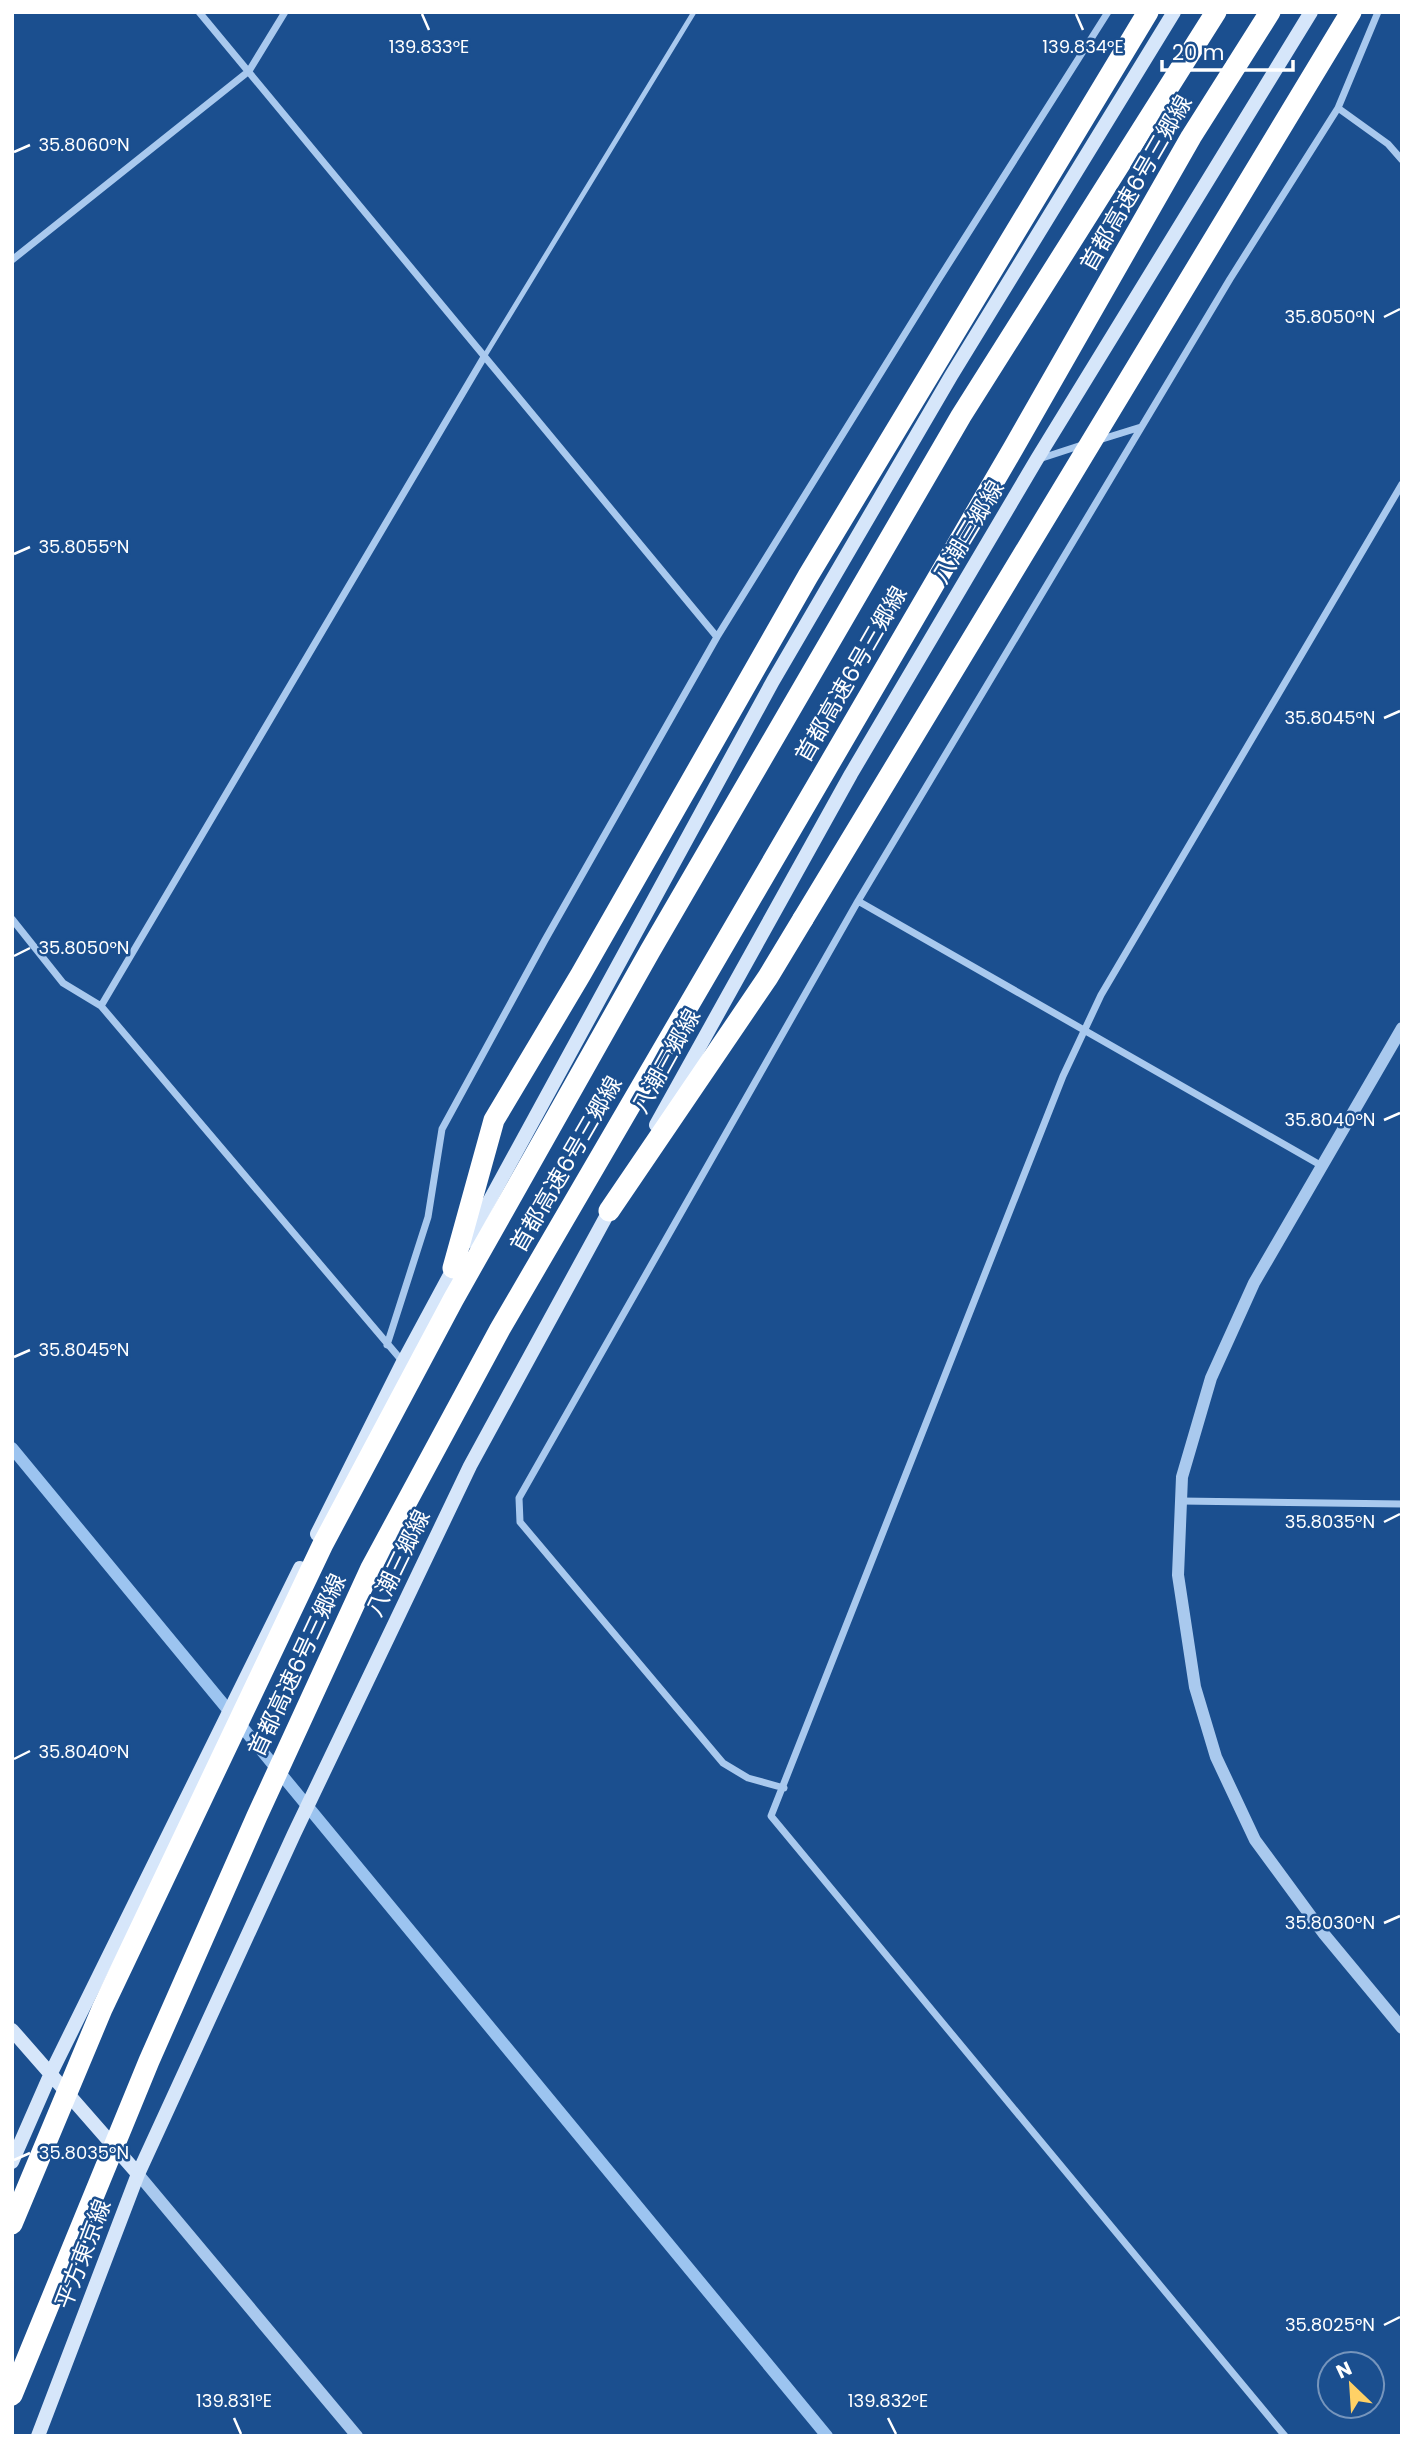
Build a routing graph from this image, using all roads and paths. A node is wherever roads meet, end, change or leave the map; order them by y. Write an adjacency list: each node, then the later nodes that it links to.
1 (200, 12): 12 (street)
2 (285, 12): 12 (street)
3 (694, 12): 16 (lane)
4 (1108, 12): 20 (street)
5 (1148, 12): 28 (highway)
6 (1174, 12): 28 (main road)
7 (1216, 12): 39 (highway, 首都高速6号三郷線, bridge)
8 (1270, 12): 40 (highway, 首都高速6号三郷線, bridge)
9 (1311, 12): 18 (main road, 八潮三郷線)
10 (1351, 12): 27 (highway, bridge)
11 (1378, 12): 13 (street)
12 (249, 71): 15 (street); 16 (street)
13 (1338, 108): 14 (street); 17 (street)
14 (1402, 160)
15 (12, 260)
16 (484, 357): 20 (street); 23 (street)
17 (1142, 426): 18 (street); 21 (street)
18 (1037, 459): 27 (main road, 八潮三郷線)
19 (1402, 484): 25 (street)
20 (717, 638): 29 (street)
21 (858, 901): 25 (street); 33 (street)
22 (12, 919): 23 (street)
23 (101, 1006): 29 (street)
24 (1402, 1028): 26 (street)
25 (1085, 1030): 26 (street); 33 (street)
26 (1323, 1166): 31 (street)
27 (609, 1211): 38 (main road, 八潮三郷線)
28 (453, 1268): 30 (main road)
29 (387, 1345): 30 (street)
30 (402, 1362): 36 (main road)
31 (1181, 1501): 32 (street); 34 (street)
32 (1402, 1503)
33 (784, 1788): 43 (street)
34 (1402, 2028)
35 (12, 2030): 36 (main road)
36 (51, 2073): 37 (main road); 38 (main road)
37 (12, 2162)
38 (138, 2174): 41 (main road, 平方東京線); 42 (street)
39 (12, 2224)
40 (12, 2395)
41 (38, 2436)
42 (357, 2436)
43 (1284, 2436)

